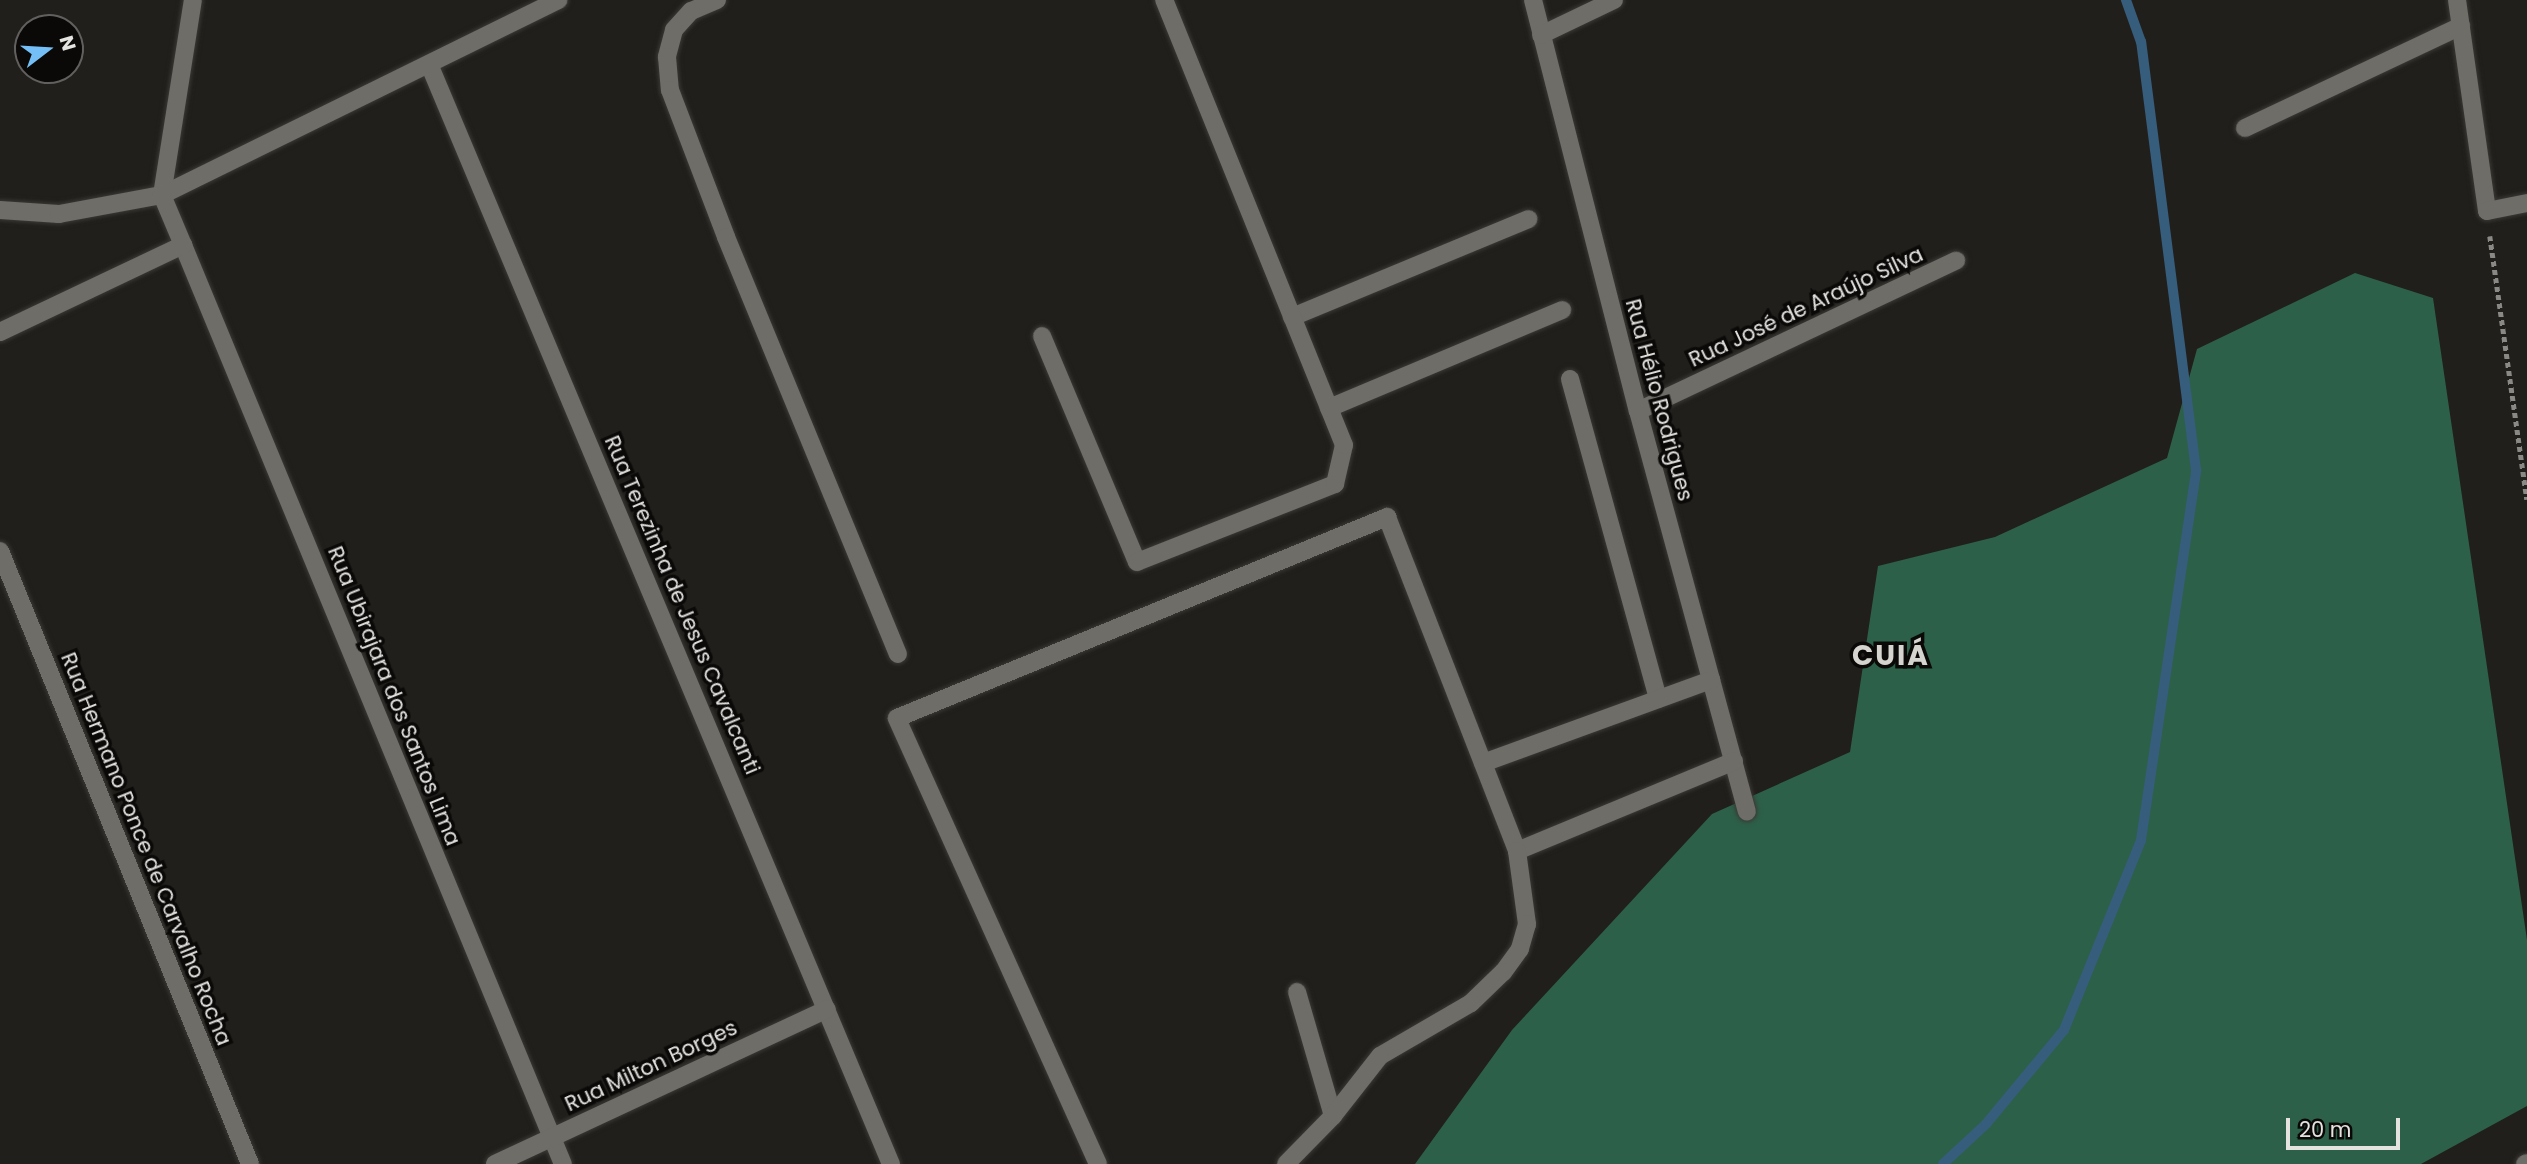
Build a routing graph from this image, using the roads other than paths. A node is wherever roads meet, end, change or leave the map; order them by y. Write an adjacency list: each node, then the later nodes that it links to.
1 (193, 0): 12 (street)
2 (559, 0): 10 (street)
3 (717, 0): 26 (street)
4 (1164, 0): 19 (street)
5 (1533, 0): 9 (street, Rua Hélio Rodrigues)
6 (1614, 0): 9 (street)
7 (2457, 0): 8 (street)
8 (2461, 26): 11 (street); 13 (street)
9 (1541, 35): 24 (street, Rua Hélio Rodrigues)
10 (429, 64): 12 (street); 34 (street, Rua Terezinha de Jesus Cavalcanti)
11 (2245, 128)
12 (162, 195): 14 (street); 16 (street, Rua Ubirajara dos Santos Lima)
13 (2527, 203)
14 (0, 210)
15 (1528, 219): 19 (street)
16 (183, 246): 20 (street); 36 (street, Rua Ubirajara dos Santos Lima)
17 (1956, 261): 24 (street, Rua José de Araújo Silva)
18 (1562, 310): 23 (street)
19 (1292, 317): 23 (street)
20 (0, 331)
21 (1042, 336): 23 (street)
22 (1570, 379): 28 (street)
23 (1329, 408)
24 (1638, 411): 27 (street, Rua Hélio Rodrigues)
25 (0, 551): 37 (street, Rua Hermano Ponce de Carvalho Rocha)
26 (898, 654)
27 (1712, 680): 28 (street); 29 (street, Rua Hélio Rodrigues)
28 (1658, 699): 30 (street)
29 (1734, 761): 31 (street, Rua Hélio Rodrigues); 32 (street)
30 (1483, 763): 32 (street); 41 (street)
31 (1747, 811)
32 (1517, 851): 35 (street)
33 (1297, 992): 35 (street)
34 (827, 1009): 36 (street, Rua Milton Borges); 40 (street, Rua Terezinha de Jesus Cavalcanti)
35 (1333, 1116): 42 (street)
36 (552, 1137): 38 (street, Rua Milton Borges); 39 (street, Rua Ubirajara dos Santos Lima)
37 (250, 1164)
38 (495, 1164)
39 (563, 1164)
40 (891, 1164)
41 (1098, 1164)
42 (1286, 1164)

